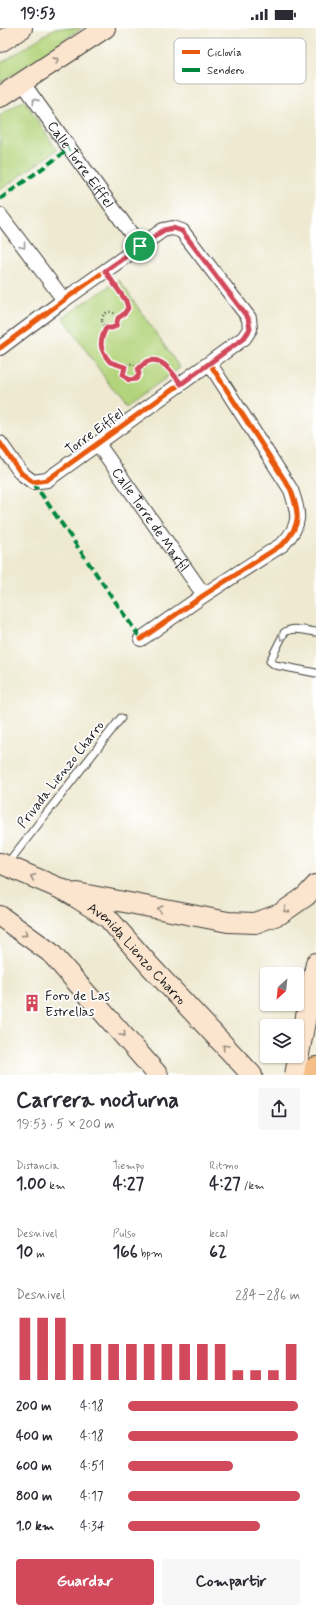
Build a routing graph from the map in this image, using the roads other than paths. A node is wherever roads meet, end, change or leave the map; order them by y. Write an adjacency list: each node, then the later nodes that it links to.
1 (22, 28): 3 (street)
2 (105, 28): 4 (street, one-way to 2)
3 (0, 42)
4 (22, 82): 5 (street); 7 (street, Calle Torre Eiffel, one-way to 4)
5 (0, 97)
6 (0, 215): 8 (street, one-way to 8)
7 (140, 246): 8 (street, Torre Eiffel); 10 (street, Torre Eiffel)
8 (64, 300): 9 (street, Torre Eiffel)
9 (0, 348)
10 (210, 364): 12 (street, Torre Eiffel); 13 (street)
11 (0, 442): 12 (street, Torre Eiffel)
12 (98, 444): 13 (street, Calle Torre de Marfil)
13 (204, 595): 15 (street)
14 (316, 632): 16 (lane, one-way to 16)
15 (140, 638)
16 (316, 673)
17 (121, 718): 18 (lane, Privada Lienzo Charro)
18 (3, 864): 20 (street, Avenida Lienzo Charro, one-way to 18)
19 (316, 885): 20 (street, one-way to 20)
20 (66, 891): 26 (street, Avenida Lienzo Charro, one-way to 20)
21 (0, 916): 25 (street, one-way to 25)
22 (316, 963): 23 (street)
23 (312, 1012): 27 (street)
24 (316, 1068): 28 (main road)
25 (155, 1074)
26 (252, 1075)
27 (295, 1075)
28 (315, 1075)

